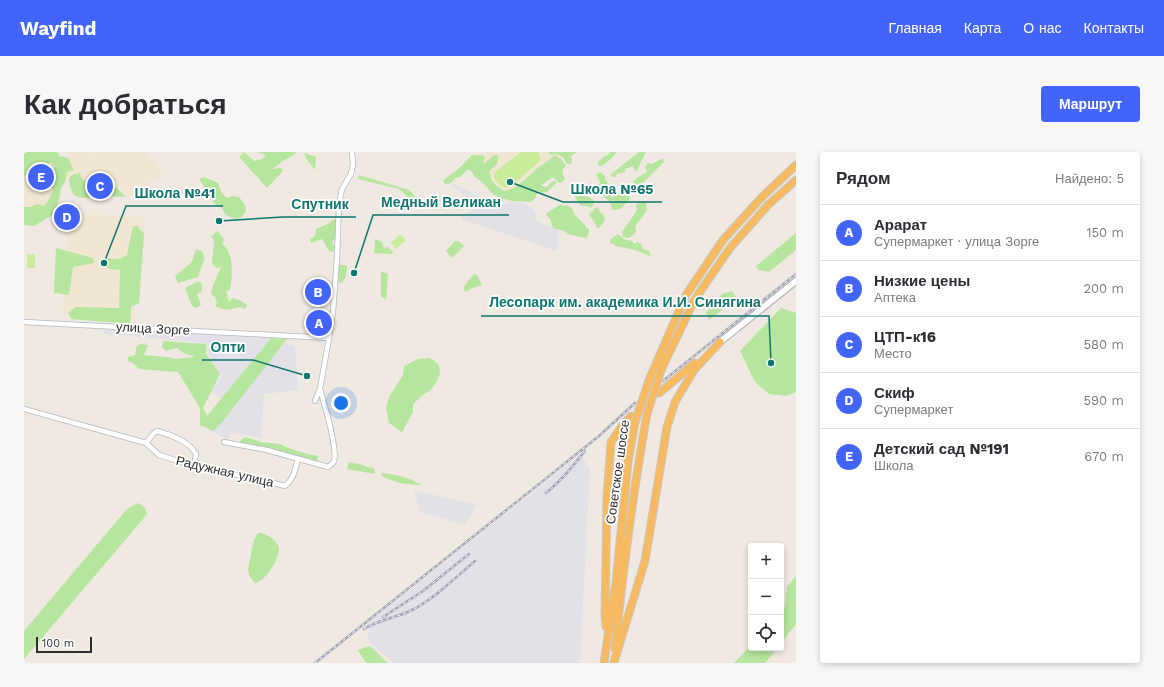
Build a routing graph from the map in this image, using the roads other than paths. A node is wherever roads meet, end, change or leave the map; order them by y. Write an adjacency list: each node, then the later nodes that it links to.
1 (352, 152): 6 (street)
2 (796, 165): 12 (highway, Советское шоссе, bridge)
3 (796, 180): 19 (highway, Советское шоссе, bridge)
4 (796, 280): 7 (street)
5 (24, 322): 6 (street, улица Зорге)
6 (329, 338): 8 (street)
7 (720, 342): 9 (highway); 19 (highway)
8 (320, 389): 10 (street); 15 (street)
9 (659, 393)
10 (315, 401)
11 (24, 409): 14 (street, Радужная улица)
12 (633, 419): 17 (highway, Советское шоссе); 17 (highway)
13 (224, 442): 15 (street)
14 (146, 443): 16 (street, Радужная улица); 16 (street)
15 (298, 459): 16 (street, Радужная улица)
16 (194, 466)
17 (607, 641): 18 (highway, Советское шоссе)
18 (604, 663)
19 (614, 663)

